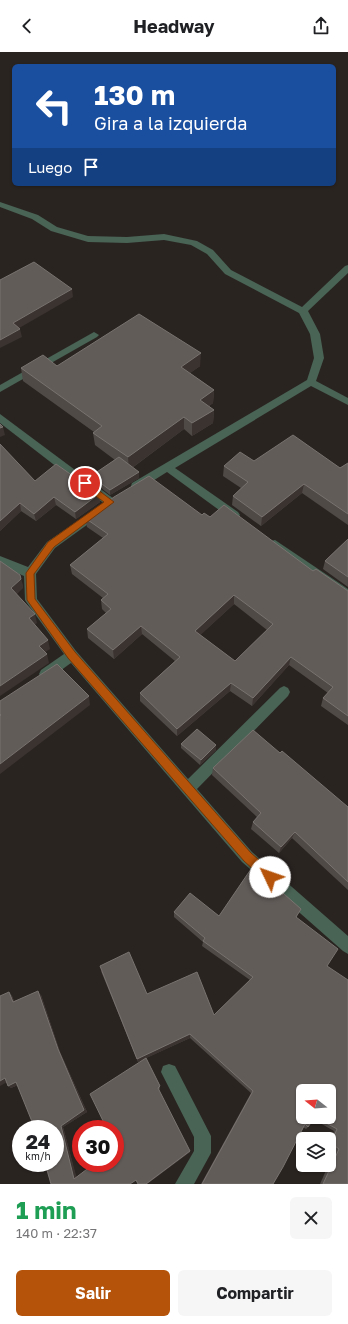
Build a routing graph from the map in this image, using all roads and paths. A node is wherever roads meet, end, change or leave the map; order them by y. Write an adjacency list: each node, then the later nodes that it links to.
1 (0, 204): 3 (street)
2 (348, 268): 3 (street)
3 (303, 312): 5 (street)
4 (94, 335): 6 (street)
5 (311, 382): 7 (street); 9 (street)
6 (0, 389)
7 (348, 402)
8 (0, 418): 14 (street)
9 (167, 467): 10 (street); 11 (street)
10 (129, 490)
11 (244, 522)
12 (264, 536): 15 (street)
13 (0, 561): 14 (street)
14 (30, 573): 16 (street)
15 (348, 595)
16 (72, 655): 17 (street); 19 (street)
17 (33, 682)
18 (284, 692): 19 (street)
19 (188, 789): 20 (street)
20 (348, 946)
21 (169, 1072): 22 (street)
22 (184, 1184)

